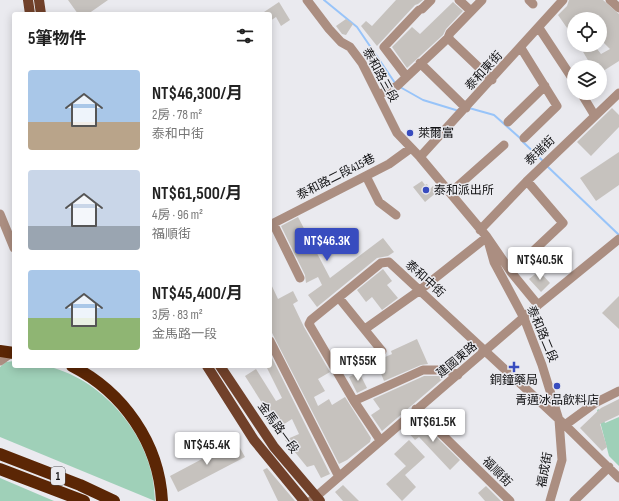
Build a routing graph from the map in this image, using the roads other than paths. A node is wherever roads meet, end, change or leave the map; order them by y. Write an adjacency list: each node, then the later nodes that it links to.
1 (28, 0): 11 (main road)
2 (39, 0): 12 (main road)
3 (307, 0): 21 (street, 泰和路三段)
4 (431, 0): 18 (street)
5 (459, 0): 10 (street)
6 (482, 0): 10 (street)
7 (564, 0): 13 (street, 泰和東街)
8 (610, 0): 9 (street)
9 (619, 8)
10 (471, 11): 14 (street)
11 (30, 12)
12 (41, 12)
13 (539, 28): 15 (street, 泰和東街); 17 (street)
14 (448, 38): 16 (street); 19 (street)
15 (522, 48): 19 (street, 泰和東街); 20 (street)
16 (420, 63): 18 (street); 24 (street)
17 (567, 70)
18 (406, 76): 21 (street)
19 (492, 80): 24 (street, 泰和東街)
20 (545, 86): 26 (street); 27 (street)
21 (378, 95): 29 (street, 泰和路三段)
22 (618, 97): 25 (street, 泰瑞街)
23 (585, 100): 25 (street)
24 (464, 110): 30 (street, 泰和東街)
25 (595, 116): 32 (street, 泰瑞街)
26 (508, 122)
27 (524, 138)
28 (504, 144): 33 (street)
29 (411, 148): 30 (street, 泰和路二段); 31 (street, 泰和路二段415巷)
30 (420, 157): 33 (street, 泰和路二段)
31 (366, 176): 35 (street); 36 (street, 泰和路二段415巷)
32 (527, 181): 37 (street, 泰瑞街); 41 (street)
33 (450, 193): 37 (street, 泰和路二段)
34 (0, 214): 40 (street)
35 (396, 215)
36 (272, 224): 42 (street)
37 (480, 230): 38 (street, 泰和路二段)
38 (487, 237): 41 (street, 泰和路二段); 43 (street); 46 (street, 泰和路二段)
39 (619, 239): 45 (street, 建國東路)
40 (12, 243)
41 (511, 272): 45 (street, 泰和路二段)
42 (300, 278)
43 (420, 290): 44 (street, 泰和中街); 47 (street); 50 (street, 泰和中街)
44 (339, 298): 47 (street); 60 (street, 泰和中街)
45 (538, 305): 46 (street, 建國東路)
46 (524, 318): 50 (street, 建國東路); 62 (street, 泰和路二段)
47 (365, 329): 52 (street)
48 (272, 345): 67 (street)
49 (0, 351): 51 (highway)
50 (486, 351): 58 (street, 建國東路); 62 (street, 泰和中街)
51 (12, 352)
52 (382, 352)
53 (12, 353): 54 (street)
54 (0, 361)
55 (75, 368): 72 (highway)
56 (208, 368): 73 (main road, 金馬路一段)
57 (221, 368): 69 (main road, 金馬路一段)
58 (458, 375): 60 (street); 61 (street, 建國東路)
59 (619, 391): 62 (street)
60 (354, 401): 63 (street, 泰和中街)
61 (416, 409): 63 (street, 建國東路); 74 (street, 福順街)
62 (562, 422): 65 (street, 泰和中街); 75 (street, 福成街)
63 (380, 440): 67 (street, 建國東路)
64 (0, 454): 71 (highway, 1)
65 (609, 468): 68 (street, 泰和中街); 76 (street)
66 (0, 469): 70 (highway, 1)
67 (339, 477): 69 (street, 建國東路)
68 (619, 478)
69 (315, 499)
70 (84, 501)
71 (114, 501)
72 (162, 501)
73 (304, 501)
74 (510, 501)
75 (550, 501)
76 (574, 501)

